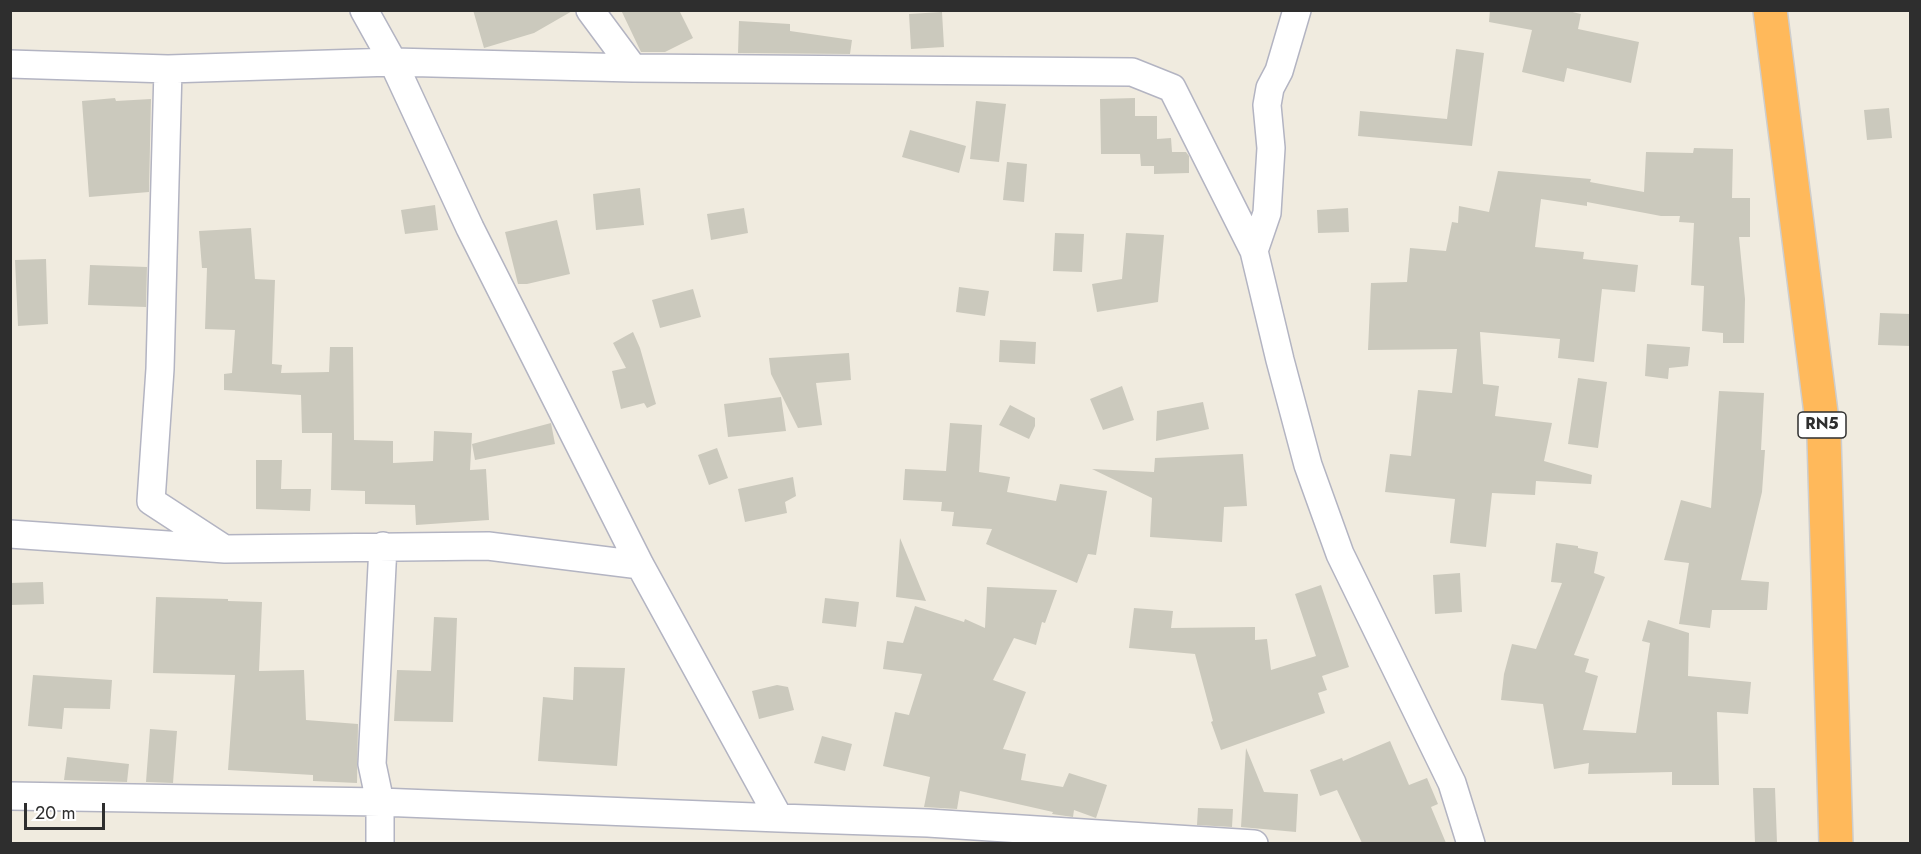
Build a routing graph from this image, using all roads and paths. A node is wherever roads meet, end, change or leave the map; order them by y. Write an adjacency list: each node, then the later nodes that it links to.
1 (364, 10): 5 (street)
2 (590, 10): 7 (street)
3 (1297, 10): 9 (street)
4 (1770, 10): 21 (highway, RN5)
5 (393, 62): 7 (street); 8 (street); 13 (street)
6 (10, 64): 8 (street)
7 (633, 68): 9 (street)
8 (168, 69): 12 (street)
9 (1254, 251): 20 (street)
10 (10, 534): 12 (street)
11 (383, 546): 12 (street); 13 (street); 15 (street)
12 (225, 549)
13 (640, 565): 16 (street)
14 (10, 796): 15 (street)
15 (380, 802): 16 (street); 18 (street)
16 (779, 818): 17 (street)
17 (927, 833): 19 (street)
18 (380, 843)
19 (1254, 843)
20 (1471, 843)
21 (1836, 843)

